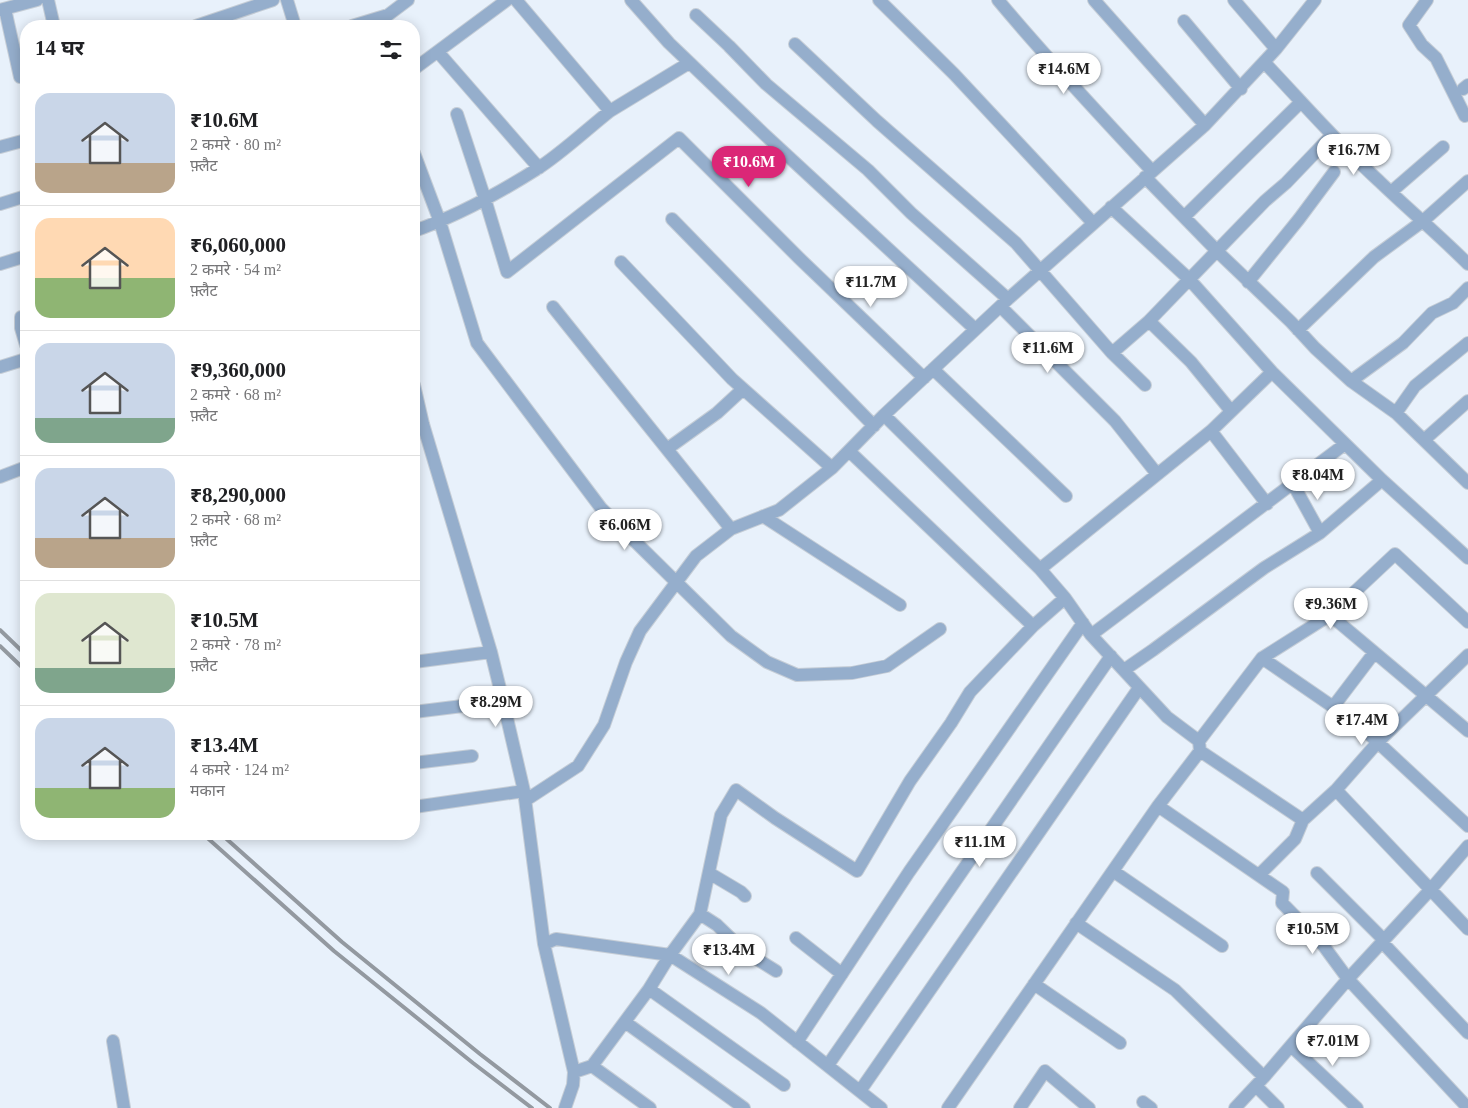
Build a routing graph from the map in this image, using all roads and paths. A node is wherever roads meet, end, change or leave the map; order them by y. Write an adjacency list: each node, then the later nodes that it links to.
1 (36, 0): 15 (street)
2 (48, 0): 17 (street)
3 (272, 0): 18 (street)
4 (286, 0): 19 (street)
5 (408, 0): 20 (street)
6 (507, 0): 24 (street)
7 (516, 0): 31 (street)
8 (630, 0): 26 (street)
9 (879, 0): 53 (street)
10 (998, 0): 42 (street)
11 (1094, 0): 34 (street)
12 (1234, 0): 23 (street)
13 (1315, 0): 23 (street)
14 (1427, 0): 33 (street)
15 (2, 10): 28 (street)
16 (696, 15): 64 (street)
17 (53, 20)
18 (214, 20)
19 (293, 20)
20 (372, 20)
21 (1184, 21): 29 (street)
22 (795, 44): 60 (street)
23 (1276, 49): 25 (street)
24 (438, 52): 27 (street); 39 (street)
25 (1264, 62): 29 (street); 30 (street)
26 (689, 63): 31 (street); 67 (street)
27 (420, 66)
28 (20, 77)
29 (1240, 89): 34 (street)
30 (1301, 102): 35 (street); 49 (street)
31 (610, 111): 39 (street)
32 (457, 114): 46 (street)
33 (1465, 116)
34 (1205, 125): 42 (street)
35 (1332, 135): 44 (street); 55 (street)
36 (20, 142): 37 (street)
37 (0, 147)
38 (1443, 147): 44 (street)
39 (539, 168): 46 (street)
40 (420, 169): 52 (street)
41 (1334, 172): 62 (street)
42 (1148, 174): 48 (street); 49 (street)
43 (1468, 181): 51 (street)
44 (1391, 192): 51 (street)
45 (20, 198): 47 (street)
46 (486, 199): 52 (street); 75 (street)
47 (0, 204)
48 (1111, 207): 53 (street); 61 (street)
49 (1184, 217): 55 (street)
50 (672, 219): 83 (street)
51 (1423, 221): 59 (street); 68 (street)
52 (440, 222): 54 (street); 104 (street)
53 (1092, 223): 60 (street)
54 (420, 229)
55 (1216, 251): 61 (street); 62 (street)
56 (20, 258): 58 (street)
57 (621, 262): 78 (street)
58 (0, 264)
59 (1468, 264)
60 (1040, 271): 64 (street); 70 (street)
61 (1189, 279): 66 (street); 74 (street)
62 (1248, 282): 68 (street)
63 (1468, 288): 76 (street)
64 (1004, 303): 67 (street); 92 (street)
65 (553, 307): 88 (street)
66 (1149, 321): 70 (street); 80 (street)
67 (975, 330): 73 (street)
68 (1298, 330): 76 (street)
69 (1468, 344): 81 (street)
70 (1112, 353): 77 (street)
71 (20, 362): 72 (street)
72 (0, 367)
73 (933, 369): 75 (street); 97 (street)
74 (1272, 372): 80 (street); 87 (street)
75 (924, 378): 82 (street)
76 (1352, 381): 81 (street)
77 (1145, 385)
78 (743, 389): 88 (street); 90 (street)
79 (1468, 401): 86 (street)
80 (1231, 411): 84 (street)
81 (1396, 413): 86 (street)
82 (884, 415): 83 (street); 103 (street)
83 (874, 426): 89 (street)
84 (1210, 431): 92 (street); 98 (street)
85 (420, 432): 113 (street)
86 (1424, 440): 95 (street)
87 (1345, 444): 94 (street); 96 (street)
88 (667, 449): 100 (street)
89 (849, 451): 90 (street); 110 (street)
90 (832, 468): 99 (street)
91 (20, 469): 93 (street)
92 (1157, 474): 103 (street)
93 (0, 477)
94 (1382, 480): 101 (street); 102 (street)
95 (1468, 483)
96 (1293, 484): 98 (street); 101 (street)
97 (1066, 496)
98 (1267, 504): 112 (street)
99 (763, 516): 100 (street); 106 (street)
100 (730, 529): 104 (street)
101 (1320, 533): 119 (street)
102 (1468, 558)
103 (1040, 569): 105 (street)
104 (677, 583): 111 (street); 131 (street)
105 (1065, 598): 109 (street); 110 (street)
106 (900, 605)
107 (1330, 615): 108 (street); 114 (street); 117 (street)
108 (1468, 622)
109 (1083, 623): 112 (street); 152 (street)
110 (1033, 626): 138 (street)
111 (940, 629)
112 (1092, 635): 116 (street)
113 (491, 652): 118 (street); 122 (street)
114 (1374, 653): 121 (street); 123 (street)
115 (1468, 655): 121 (street)
116 (1111, 656): 119 (street); 162 (street)
117 (1262, 658): 123 (street); 127 (street)
118 (420, 661)
119 (1124, 670): 120 (street)
120 (1139, 688): 127 (street); 167 (street)
121 (1425, 696): 125 (street); 126 (street)
122 (503, 700): 124 (street); 131 (street)
123 (1333, 707): 126 (street)
124 (420, 711)
125 (1468, 731)
126 (1378, 742): 130 (street); 135 (street)
127 (1199, 746): 133 (street); 134 (street)
128 (472, 756): 129 (street)
129 (420, 762)
130 (1336, 790): 134 (street); 141 (street)
131 (525, 796): 132 (street); 148 (street)
132 (420, 806)
133 (1158, 806): 137 (street); 140 (street)
134 (1303, 820): 140 (street)
135 (1468, 826)
136 (1468, 846): 141 (street)
137 (1113, 871): 144 (street); 149 (street)
138 (708, 873): 142 (street); 143 (street)
139 (1317, 873): 147 (street)
140 (1259, 875): 153 (street)
141 (1431, 890): 145 (street); 147 (street)
142 (744, 896)
143 (700, 914): 150 (street); 151 (street)
144 (1076, 923): 154 (street); 165 (street)
145 (1468, 929)
146 (796, 938): 152 (street)
147 (1383, 941): 153 (street); 157 (street)
148 (544, 944): 150 (street); 164 (street)
149 (1222, 946)
150 (670, 955): 155 (street); 159 (street)
151 (776, 971)
152 (842, 974): 159 (street)
153 (1348, 979): 161 (street); 179 (street)
154 (1034, 984): 160 (street); 173 (street)
155 (649, 989): 156 (street); 166 (street)
156 (625, 1022): 163 (street); 171 (street)
157 (1468, 1033)
158 (112, 1041): 168 (street)
159 (797, 1042): 162 (street)
160 (1120, 1044)
161 (1291, 1046): 165 (street); 178 (street)
162 (828, 1065): 167 (street)
163 (592, 1066): 164 (street); 170 (street)
164 (574, 1072): 169 (street)
165 (1260, 1081): 176 (street); 177 (street)
166 (784, 1085)
167 (860, 1091): 172 (street)
168 (124, 1108)
169 (564, 1108)
170 (650, 1108)
171 (744, 1108)
172 (881, 1108)
173 (948, 1108)
174 (1020, 1108): 175 (street)
175 (1089, 1108)
176 (1235, 1108)
177 (1278, 1108)
178 (1357, 1108)
179 (1468, 1108)

